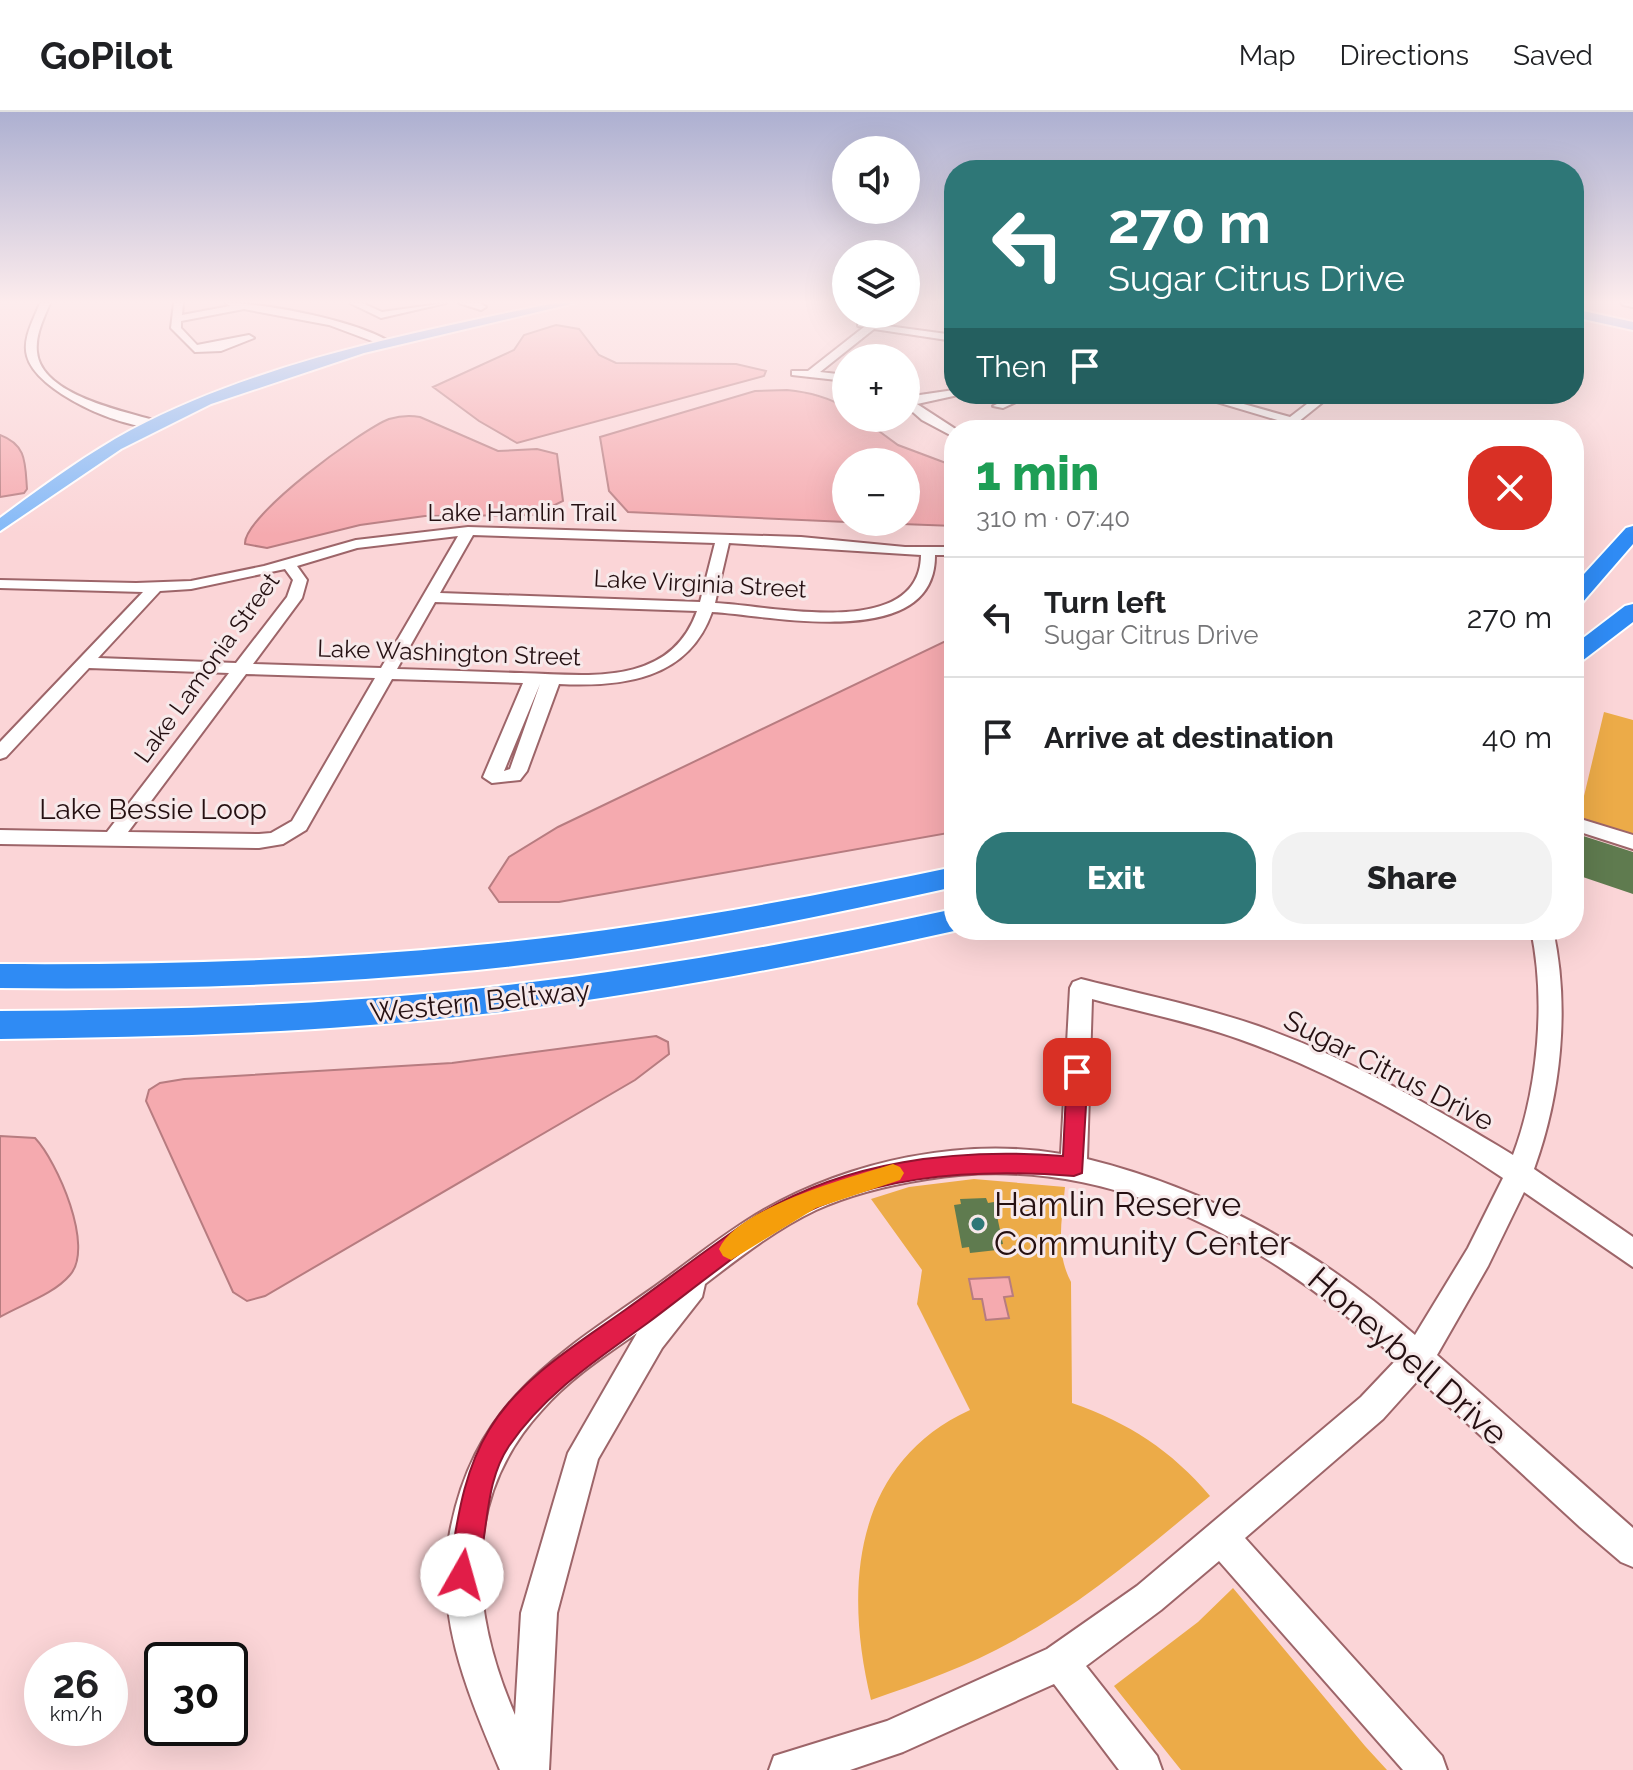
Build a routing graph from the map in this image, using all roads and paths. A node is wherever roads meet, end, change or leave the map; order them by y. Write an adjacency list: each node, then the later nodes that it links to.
1 (47, 380): 12 (street)
2 (259, 380): 12 (main road)
3 (944, 395): 4 (street)
4 (920, 399)
5 (1004, 404): 8 (street)
6 (1232, 404): 10 (street)
7 (1314, 404): 11 (street)
8 (999, 406)
9 (920, 413): 13 (street)
10 (1288, 420)
11 (1293, 420)
12 (153, 424): 14 (main road)
13 (944, 428)
14 (0, 526)
15 (468, 531): 17 (street, Lake Hamlin Trail); 21 (street, Lake Hamlin Trail); 25 (street, Lake Bessie Loop)
16 (1633, 532): 24 (highway)
17 (723, 539): 19 (street, Lake Hamlin Trail); 27 (street, Lake Washington Street)
18 (944, 551): 19 (street, Lake Hamlin Trail)
19 (928, 552): 27 (street, Lake Virginia Street)
20 (1633, 562): 26 (highway)
21 (288, 563): 23 (street, Lake Hamlin Trail); 31 (street, Lake Lamonia Street)
22 (0, 584): 23 (street, Lake Hamlin Trail)
23 (156, 587): 30 (street)
24 (1584, 587)
25 (430, 597): 27 (street, Lake Virginia Street); 32 (street, Lake Bessie Loop)
26 (1584, 598)
27 (705, 607): 34 (street, Lake Washington Street)
28 (1626, 619): 29 (highway)
29 (1584, 649)
30 (85, 663): 31 (street, Lake Washington Street); 35 (street)
31 (240, 670): 32 (street, Lake Washington Street); 38 (street, Lake Lamonia Street)
32 (385, 675): 33 (street, Lake Washington Street); 38 (street, Lake Bessie Loop)
33 (533, 679): 34 (street, Lake Washington Street); 34 (street)
34 (552, 680)
35 (0, 753)
36 (1584, 826): 39 (street)
37 (0, 837): 38 (street, Lake Bessie Loop)
38 (112, 839)
39 (1633, 842)
40 (944, 879): 43 (highway, Western Beltway)
41 (944, 922): 44 (highway, Western Beltway)
42 (1544, 940): 46 (street)
43 (0, 976)
44 (0, 1025)
45 (1074, 1166): 46 (street, Sugar Citrus Drive); 48 (street, Honeybell Drive); 49 (street, Honeybell Drive)
46 (1519, 1173): 47 (street, Sugar Citrus Drive); 49 (street)
47 (1633, 1254)
48 (710, 1264): 53 (street, Honeybell Drive); 54 (street, Honeybell Drive)
49 (1418, 1358): 50 (street); 51 (street, Honeybell Drive)
50 (1220, 1536): 52 (street); 57 (street)
51 (1633, 1550)
52 (1060, 1662): 55 (street); 56 (street)
53 (519, 1770)
54 (530, 1770)
55 (788, 1770)
56 (1143, 1770)
57 (1428, 1770)

